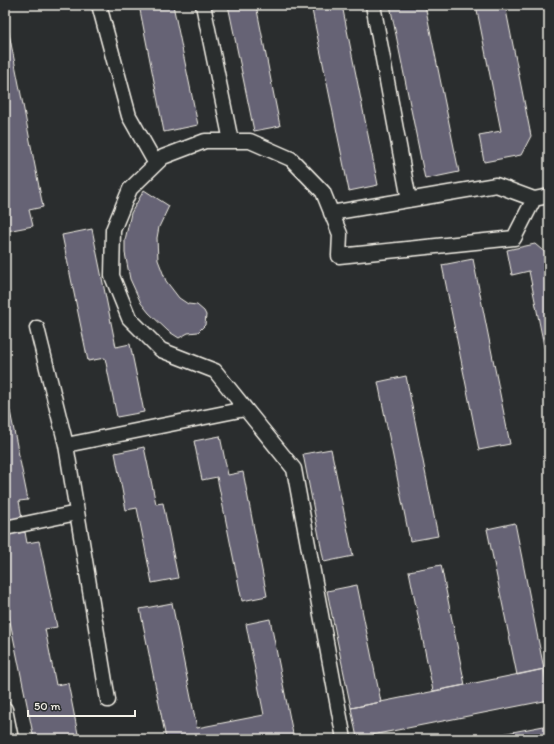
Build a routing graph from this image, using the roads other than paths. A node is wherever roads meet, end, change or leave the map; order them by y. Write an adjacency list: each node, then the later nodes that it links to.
1 (99, 5): 5 (street)
2 (203, 5): 4 (street)
3 (373, 5): 8 (street)
4 (231, 141): 5 (street); 9 (street)
5 (156, 164): 11 (street)
6 (549, 196): 7 (street)
7 (534, 199): 8 (street); 9 (street)
8 (409, 200): 9 (street)
9 (331, 213)
10 (36, 328): 12 (street)
11 (245, 409): 12 (street); 18 (street)
12 (66, 445): 13 (street)
13 (77, 513): 14 (street); 15 (street)
14 (5, 528)
15 (108, 700)
16 (5, 709): 17 (street)
17 (11, 739)
18 (344, 739)

